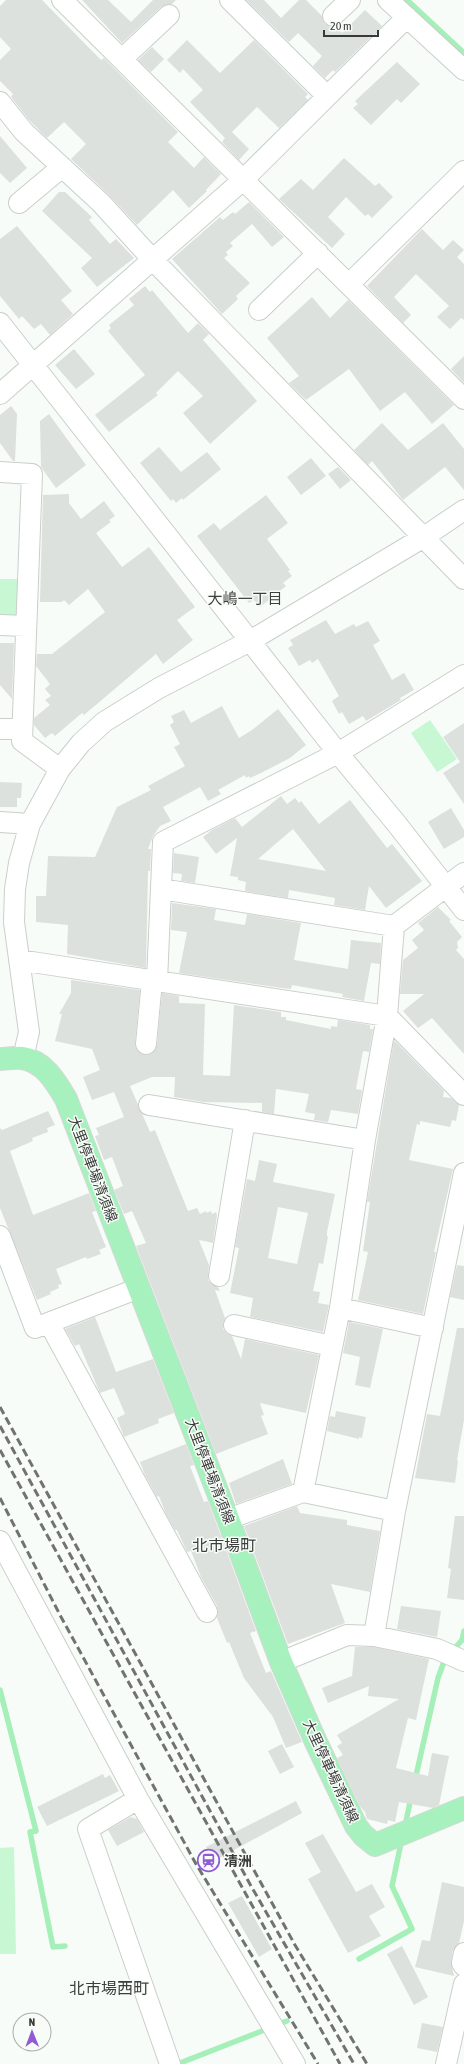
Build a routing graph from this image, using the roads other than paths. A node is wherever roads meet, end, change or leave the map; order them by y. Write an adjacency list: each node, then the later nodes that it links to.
1 (62, 0): 8 (street)
2 (230, 0): 10 (street)
3 (350, 0): 6 (street)
4 (388, 0): 7 (street)
5 (170, 15): 8 (street)
6 (333, 16)
7 (407, 17): 9 (street); 10 (street)
8 (122, 59): 14 (street)
9 (464, 70)
10 (328, 96): 14 (street)
11 (2, 108): 12 (street)
12 (62, 167): 15 (street); 17 (street)
13 (464, 171): 18 (street)
14 (244, 179): 16 (street); 17 (street)
15 (19, 202)
16 (318, 253): 18 (street); 19 (street)
17 (153, 260): 21 (street); 26 (street)
18 (349, 284): 23 (street)
19 (259, 310)
20 (0, 322): 21 (street)
21 (34, 365): 22 (street); 30 (street)
22 (0, 394)
23 (464, 399)
24 (0, 472): 29 (street)
25 (464, 510): 26 (street)
26 (424, 537): 27 (street); 30 (street)
27 (464, 579)
28 (0, 625): 29 (street)
29 (26, 626): 33 (street)
30 (250, 641): 34 (street); 35 (street)
31 (464, 675): 34 (street)
32 (0, 729): 33 (street)
33 (22, 729): 35 (street)
34 (338, 753): 40 (street); 41 (street)
35 (60, 769): 37 (street)
36 (0, 822): 37 (street)
37 (30, 824): 39 (street)
38 (464, 873): 40 (street)
39 (8, 876): 44 (street)
40 (446, 888): 42 (street); 43 (street)
41 (161, 889): 43 (street); 45 (street)
42 (464, 910)
43 (394, 926): 46 (street)
44 (19, 960): 45 (street); 48 (street)
45 (154, 981): 46 (street); 47 (street)
46 (387, 1016): 50 (street); 53 (street)
47 (146, 1044)
48 (23, 1058): 49 (main road, 大里停車場清須線); 57 (main road, 大里停車場清須線)
49 (0, 1059)
50 (464, 1095)
51 (149, 1105): 52 (street)
52 (244, 1120): 53 (street); 56 (street)
53 (365, 1140): 58 (street)
54 (464, 1173): 61 (street)
55 (0, 1236): 59 (street)
56 (218, 1276)
57 (139, 1288): 59 (street); 65 (main road, 大里停車場清須線)
58 (340, 1308): 61 (street); 62 (street)
59 (48, 1323): 67 (street)
60 (234, 1325): 62 (street)
61 (433, 1328): 64 (street)
62 (332, 1346): 63 (street)
63 (303, 1492): 64 (street); 65 (street)
64 (395, 1511): 68 (street)
65 (228, 1519): 70 (main road, 大里停車場清須線)
66 (0, 1541): 71 (street)
67 (207, 1612)
68 (374, 1636): 69 (street); 70 (street)
69 (452, 1656)
70 (281, 1662): 72 (main road, 大里停車場清須線)
71 (138, 1799): 76 (street); 77 (street)
72 (464, 1808)
73 (464, 1953): 74 (street)
74 (464, 1966)
75 (464, 1984): 78 (street)
76 (170, 2064)
77 (295, 2064)
78 (446, 2064)

